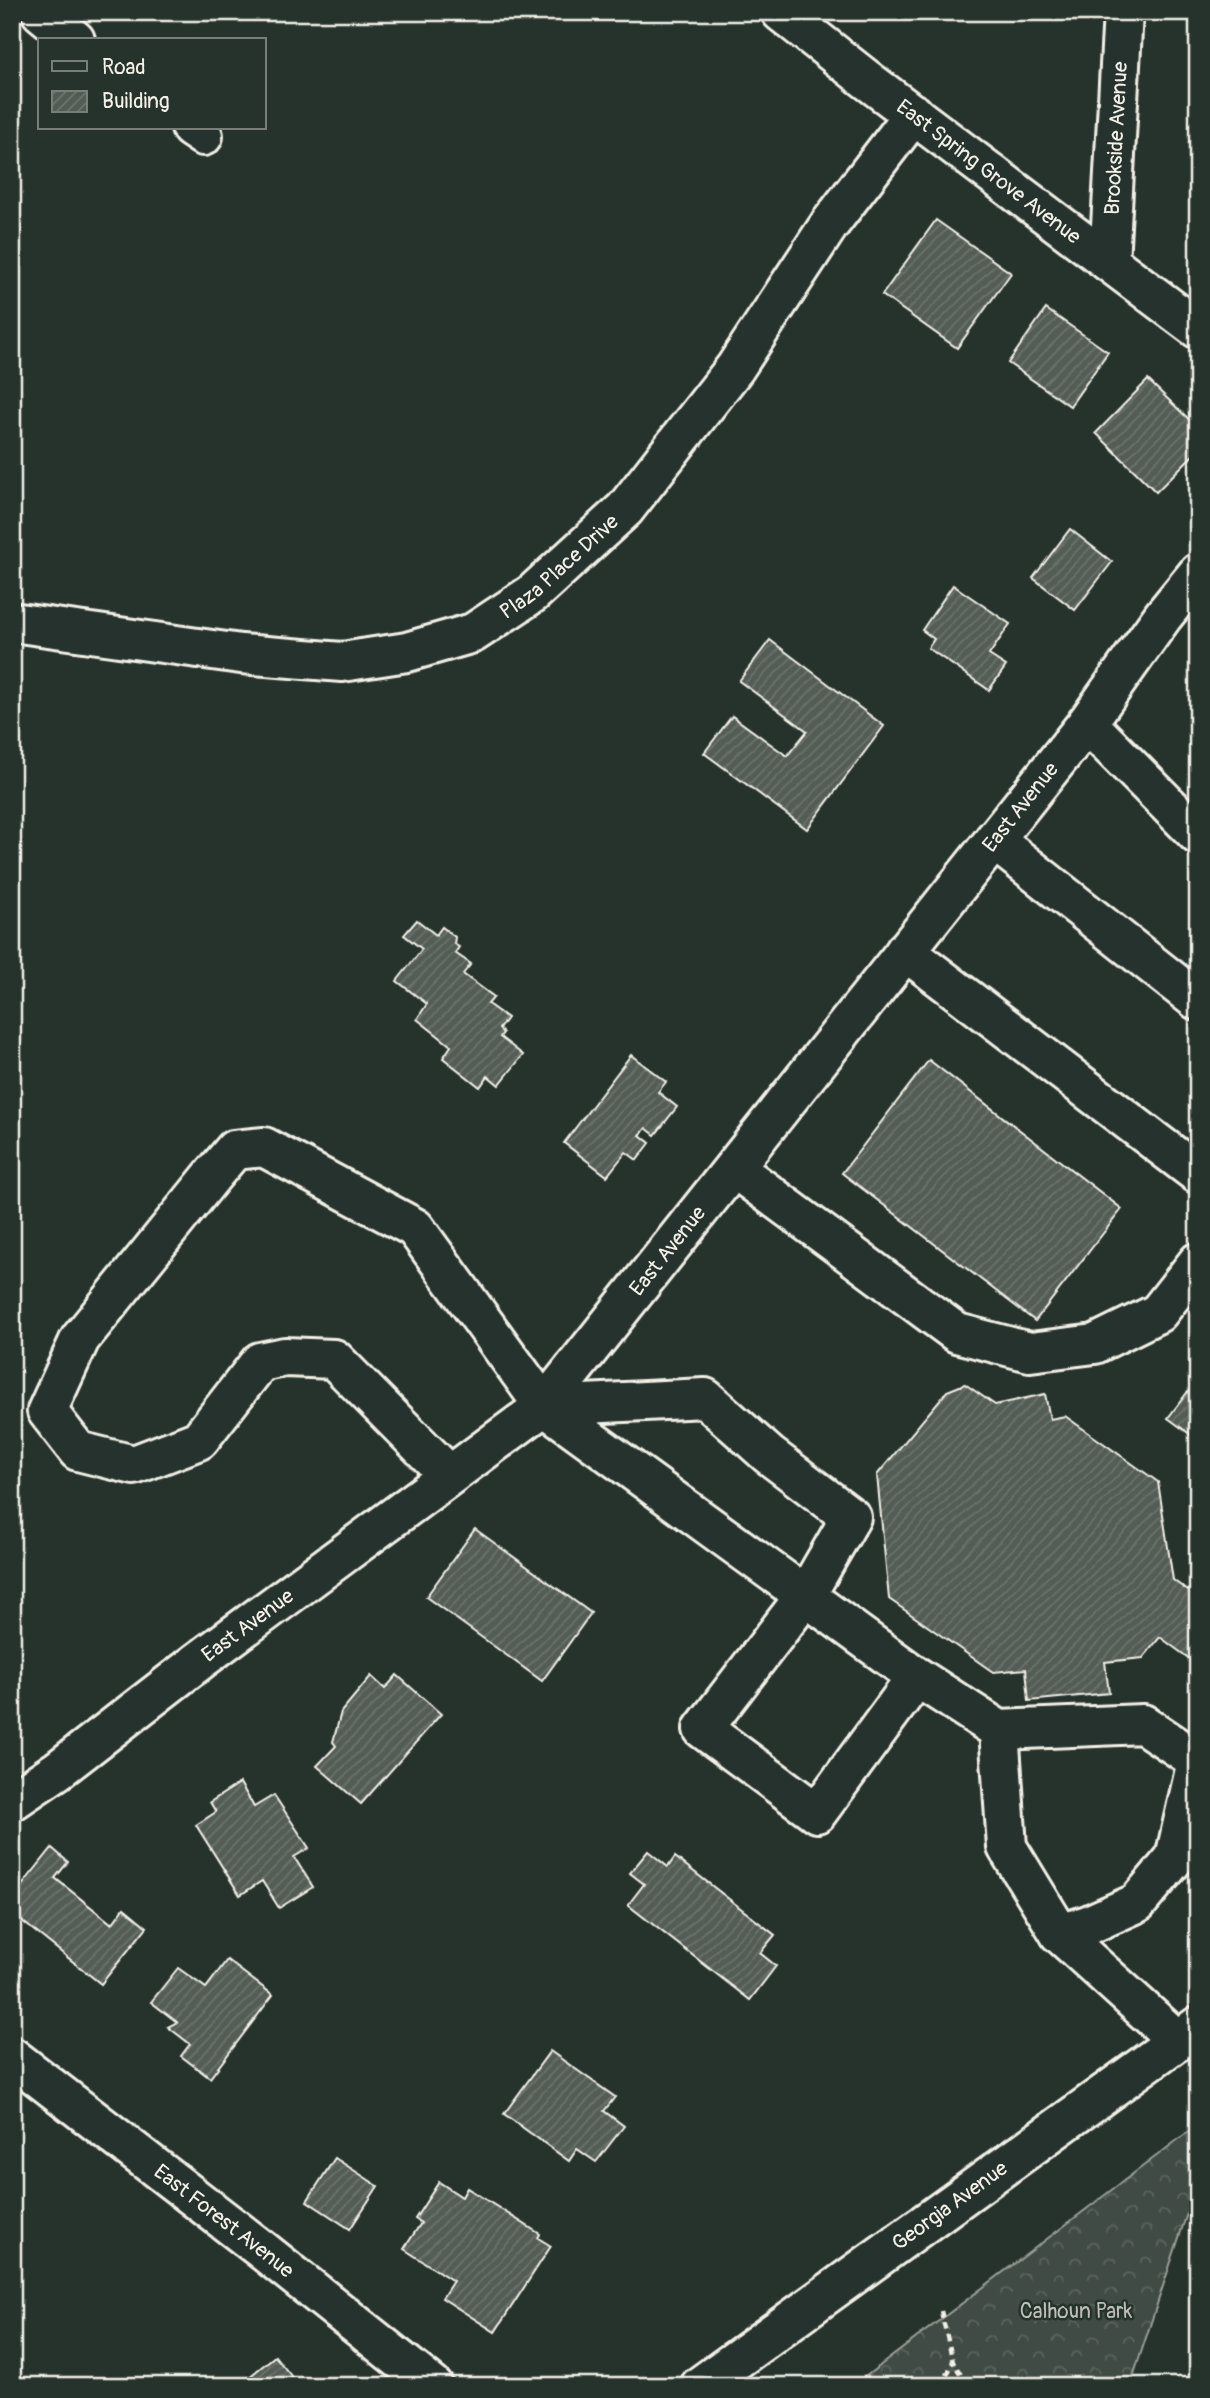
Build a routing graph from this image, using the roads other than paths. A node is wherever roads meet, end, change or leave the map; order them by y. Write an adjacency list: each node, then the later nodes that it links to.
1 (41, 12): 4 (street)
2 (781, 12): 5 (street, East Spring Grove Avenue)
3 (1123, 12): 6 (street, Brookside Avenue)
4 (73, 38)
5 (914, 114): 6 (street, East Spring Grove Avenue); 9 (street, Plaza Place Drive)
6 (1109, 262): 7 (street, East Spring Grove Avenue)
7 (1198, 330)
8 (1198, 573): 10 (street, East Avenue)
9 (12, 622)
10 (1087, 723): 11 (street); 12 (street, East Avenue)
11 (1198, 835)
12 (994, 840): 13 (street, East Avenue); 14 (street)
13 (905, 951): 15 (street, East Avenue); 16 (street)
14 (1198, 1001)
15 (734, 1168): 17 (street); 18 (street, East Avenue)
16 (1198, 1174)
17 (1198, 1262)
18 (544, 1406): 19 (street, East Avenue); 19 (street); 20 (street); 20 (street)
19 (449, 1475): 24 (street, East Avenue)
20 (806, 1595): 21 (street); 21 (street)
21 (918, 1677): 22 (street)
22 (999, 1730): 23 (street); 25 (street)
23 (1197, 1761): 25 (street)
24 (12, 1801)
25 (1060, 1934): 26 (street)
26 (1188, 2033): 29 (street, Georgia Avenue)
27 (12, 2057): 28 (street, East Forest Avenue)
28 (433, 2386)
29 (700, 2386)

